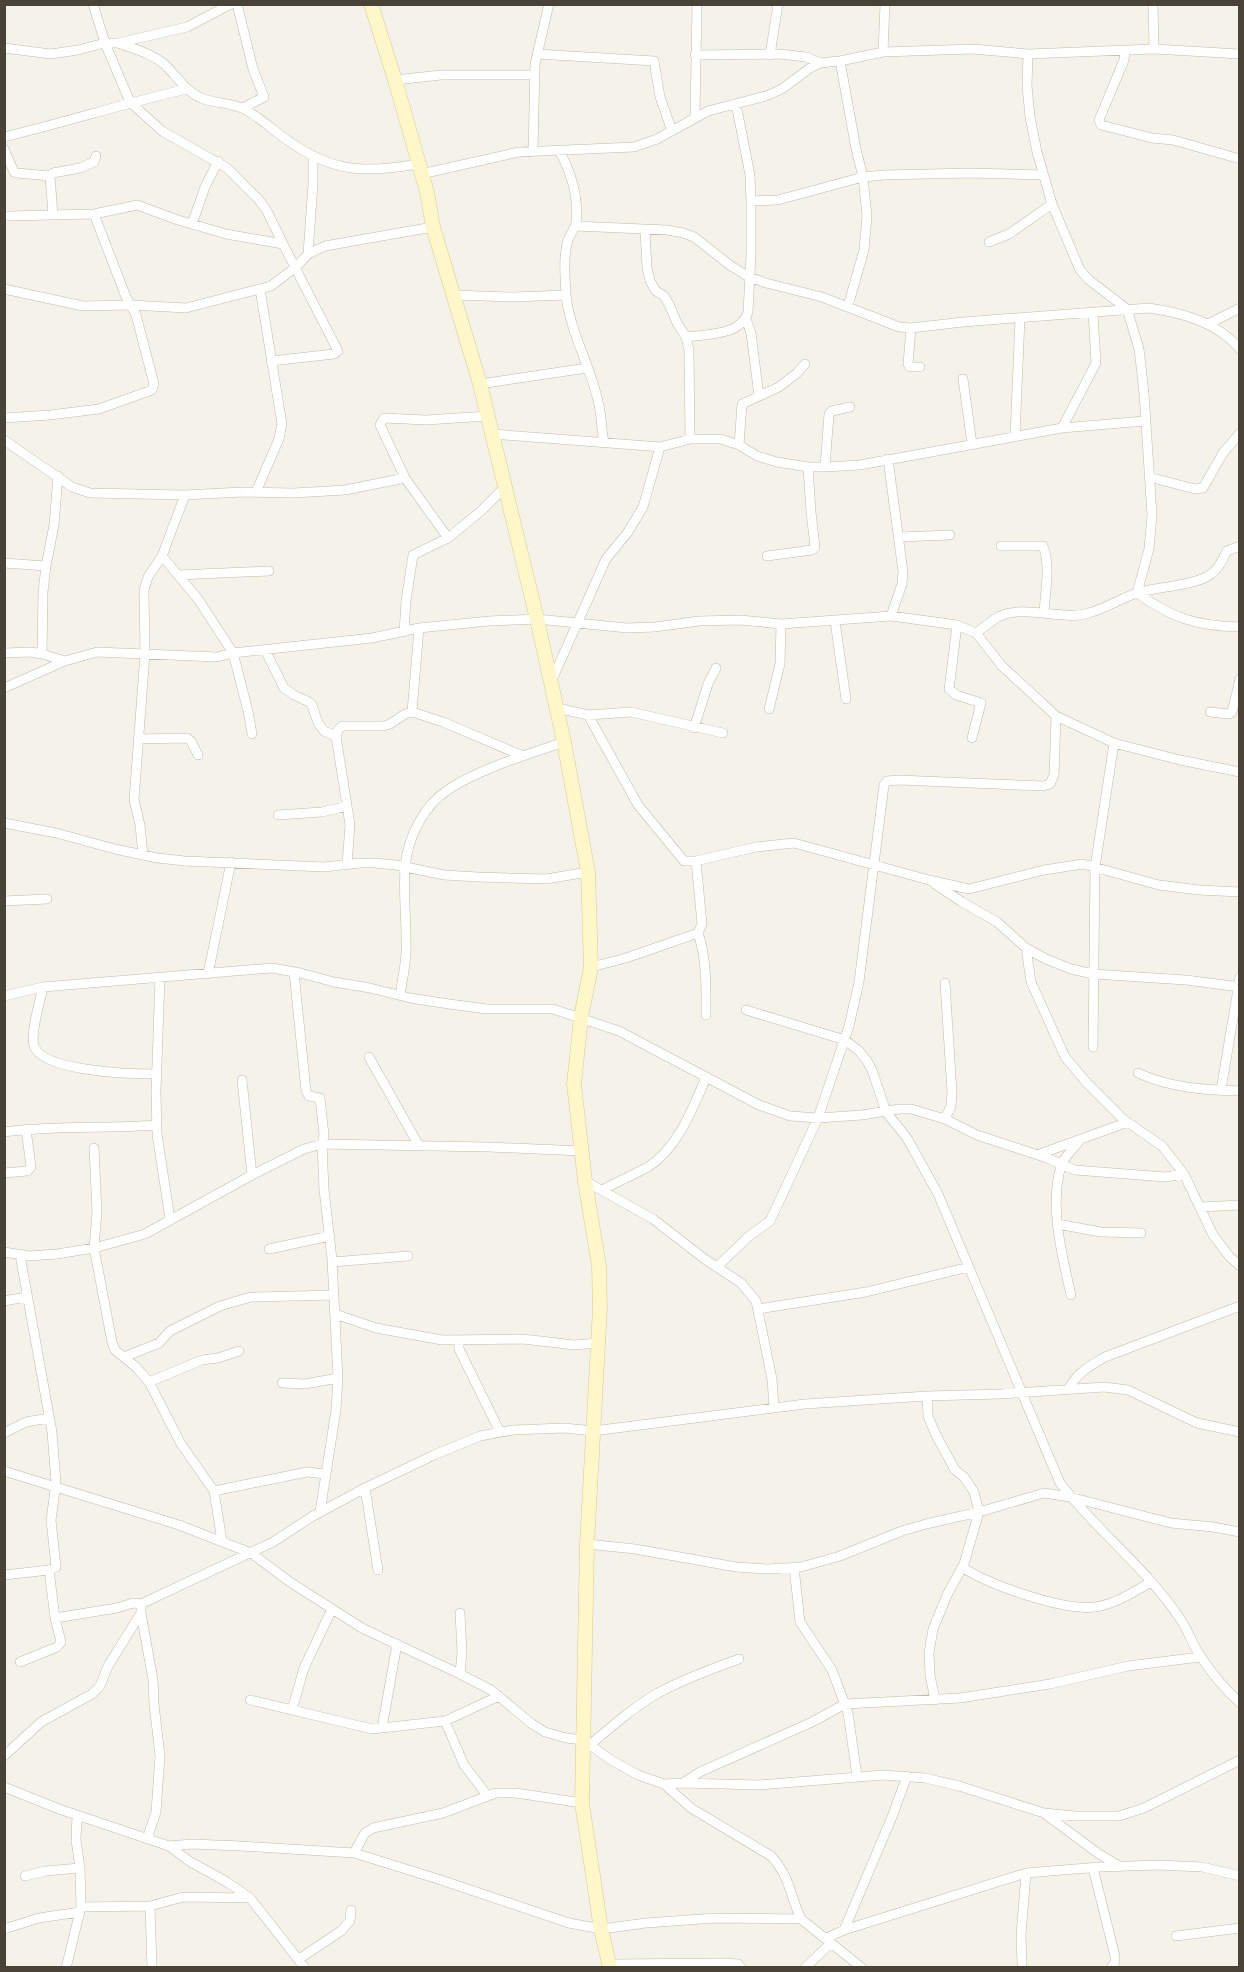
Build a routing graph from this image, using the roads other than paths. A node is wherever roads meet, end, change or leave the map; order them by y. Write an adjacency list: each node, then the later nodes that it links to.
1 (93, 4): 10 (street)
2 (231, 4): 11 (street)
3 (237, 4): 28 (street)
4 (371, 4): 24 (street)
5 (549, 4): 16 (street)
6 (697, 4): 19 (street)
7 (778, 4): 20 (street)
8 (885, 4): 15 (street)
9 (1153, 4): 13 (street)
10 (105, 43): 11 (street); 12 (street); 26 (street)
11 (118, 43): 25 (street)
12 (4, 48)
13 (1154, 49): 14 (street); 18 (street)
14 (1125, 51): 17 (street); 37 (street)
15 (883, 52): 17 (street); 21 (street)
16 (537, 54): 23 (street); 30 (street)
17 (1028, 54): 40 (street)
18 (1239, 54)
19 (695, 55): 20 (street); 29 (street)
20 (770, 55): 22 (street)
21 (840, 61): 22 (street); 42 (street)
22 (820, 63): 27 (street)
23 (534, 75): 24 (street); 33 (street)
24 (395, 80): 39 (street)
25 (187, 89): 26 (street); 28 (street)
26 (130, 102): 31 (street); 38 (street)
27 (736, 104): 29 (street); 43 (street)
28 (243, 108): 36 (street)
29 (695, 116): 30 (street)
30 (672, 131): 34 (street)
31 (4, 136)
32 (5, 152): 41 (street)
33 (533, 152): 34 (street); 39 (street)
34 (560, 152): 49 (street)
35 (96, 156): 41 (street)
36 (313, 156): 39 (street); 54 (street)
37 (1239, 159)
38 (218, 161): 48 (street); 53 (street)
39 (419, 169): 50 (street)
40 (1043, 175): 42 (street); 44 (street)
41 (50, 176): 46 (street)
42 (863, 177): 43 (street); 62 (street)
43 (751, 201): 56 (street)
44 (1052, 204): 52 (street); 64 (street)
45 (94, 214): 46 (street); 48 (street); 61 (street)
46 (53, 215): 47 (street)
47 (9, 216)
48 (192, 224): 53 (street)
49 (575, 226): 51 (street); 60 (street)
50 (434, 227): 54 (street); 59 (street)
51 (645, 230): 56 (street); 70 (street)
52 (989, 242)
53 (283, 244): 55 (street)
54 (308, 254): 55 (street)
55 (296, 267): 57 (street); 72 (street)
56 (749, 277): 62 (street); 67 (street)
57 (260, 288): 61 (street); 72 (street)
58 (4, 289): 61 (street)
59 (454, 295): 60 (street); 77 (street)
60 (566, 295): 75 (street)
61 (131, 305): 81 (street)
62 (848, 306): 69 (street)
63 (1239, 308): 68 (street)
64 (1127, 309): 65 (street); 68 (street); 82 (street)
65 (1093, 313): 66 (street); 83 (street)
66 (1020, 318): 69 (street); 86 (street)
67 (746, 319): 70 (street); 78 (street)
68 (1208, 324): 71 (street)
69 (911, 328): 74 (street)
70 (686, 337): 87 (street)
71 (1239, 349)
72 (271, 361): 100 (street)
73 (805, 364): 78 (street)
74 (920, 367)
75 (587, 368): 77 (street); 89 (street)
76 (963, 379): 90 (street)
77 (480, 384): 80 (street)
78 (759, 396): 91 (street)
79 (850, 407): 95 (street)
80 (488, 417): 85 (street); 98 (street)
81 (4, 418)
82 (1145, 421): 83 (street); 97 (street)
83 (1062, 428): 86 (street)
84 (1239, 433): 97 (street)
85 (492, 434): 89 (street); 99 (street)
86 (1015, 436): 90 (street)
87 (690, 439): 91 (street); 92 (street)
88 (4, 440): 96 (street)
89 (604, 442): 92 (street)
90 (972, 444): 93 (street)
91 (740, 445): 94 (street)
92 (660, 447): 118 (street)
93 (888, 459): 95 (street); 103 (street)
94 (808, 467): 95 (street); 108 (street)
95 (825, 467)
96 (58, 476): 101 (street); 110 (street)
97 (1149, 477): 113 (street)
98 (405, 478): 100 (street); 104 (street)
99 (505, 487): 104 (street); 116 (street)
100 (256, 492): 101 (street)
101 (186, 495): 107 (street)
102 (950, 535): 103 (street)
103 (898, 537): 115 (street)
104 (448, 538): 123 (street)
105 (1001, 546): 114 (street)
106 (1239, 546): 113 (street)
107 (162, 556): 112 (street); 129 (street)
108 (767, 556)
109 (4, 563): 110 (street)
110 (46, 566): 128 (street)
111 (269, 571): 112 (street)
112 (178, 575): 127 (street)
113 (1137, 593): 114 (street); 121 (street)
114 (1044, 614): 124 (street)
115 (891, 616): 117 (street); 120 (street)
116 (537, 619): 118 (street); 122 (street); 133 (street)
117 (835, 621): 119 (street); 135 (street)
118 (577, 622): 119 (street); 133 (street)
119 (782, 624): 137 (street)
120 (957, 625): 124 (street); 146 (street)
121 (1239, 627)
122 (419, 628): 123 (street); 138 (street)
123 (404, 632): 125 (street)
124 (976, 633): 141 (street)
125 (265, 650): 127 (street); 145 (street)
126 (4, 653): 128 (street)
127 (233, 653): 129 (street); 144 (street)
128 (42, 654): 130 (street)
129 (146, 654): 130 (street); 147 (street)
130 (65, 661): 134 (street)
131 (716, 668): 142 (street)
132 (1239, 679): 139 (street)
133 (551, 682): 136 (street)
134 (4, 688)
135 (846, 699)
136 (557, 708): 140 (street); 148 (street)
137 (769, 709)
138 (412, 712): 145 (street); 151 (street)
139 (1210, 712)
140 (588, 715): 142 (street); 157 (street)
141 (1056, 716): 149 (street); 160 (street)
142 (694, 728): 143 (street)
143 (723, 733)
144 (252, 734)
145 (336, 736): 153 (street)
146 (972, 738)
147 (138, 739): 150 (street); 156 (street)
148 (564, 742): 151 (street); 163 (street)
149 (1114, 743): 152 (street); 161 (street)
150 (198, 755)
151 (523, 756): 162 (street)
152 (1239, 772)
153 (347, 806): 154 (street); 159 (street)
154 (278, 815)
155 (4, 823): 156 (street)
156 (143, 855): 158 (street)
157 (696, 861): 160 (street); 168 (street)
158 (231, 862): 159 (street); 172 (street)
159 (347, 864): 162 (street)
160 (875, 865): 164 (street); 183 (street)
161 (1095, 867): 164 (street); 165 (street); 173 (street)
162 (405, 868): 163 (street); 178 (street)
163 (588, 872): 170 (street)
164 (929, 880): 169 (street)
165 (1239, 892)
166 (47, 899): 167 (street)
167 (4, 901)
168 (698, 933): 170 (street); 181 (street)
169 (1026, 948): 173 (street); 195 (street)
170 (591, 967): 182 (street)
171 (294, 972): 172 (street); 178 (street); 200 (street)
172 (208, 974): 174 (street)
173 (1093, 974): 176 (street); 184 (street)
174 (160, 978): 177 (street); 187 (street)
175 (945, 983): 194 (street)
176 (1239, 984): 190 (street)
177 (43, 987): 179 (street); 187 (street)
178 (400, 995): 182 (street)
179 (4, 996)
180 (746, 1010): 183 (street)
181 (706, 1015)
182 (581, 1017): 188 (street); 203 (street)
183 (845, 1040): 192 (street); 193 (street)
184 (1093, 1047)
185 (369, 1057): 201 (street)
186 (1138, 1073): 190 (street)
187 (157, 1074): 196 (street)
188 (706, 1078): 193 (street); 210 (street)
189 (242, 1080): 208 (street)
190 (1221, 1090): 191 (street)
191 (1239, 1091)
192 (886, 1112): 193 (street); 194 (street); 225 (street)
193 (818, 1118): 224 (street)
194 (945, 1119): 204 (street)
195 (1128, 1122): 199 (street); 207 (street)
196 (157, 1125): 197 (street); 213 (street)
197 (26, 1129): 198 (street); 206 (street)
198 (4, 1132)
199 (1080, 1140): 204 (street); 205 (street)
200 (322, 1144): 201 (street); 208 (street); 216 (street)
201 (419, 1146): 203 (street)
202 (94, 1148): 217 (street)
203 (582, 1152): 209 (street)
204 (1037, 1155): 205 (street)
205 (1061, 1164): 207 (street); 214 (street)
206 (4, 1173)
207 (1184, 1174): 212 (street)
208 (252, 1175): 213 (street)
209 (585, 1181): 210 (street); 234 (street)
210 (602, 1190): 224 (street)
211 (1239, 1205): 212 (street)
212 (1200, 1207): 223 (street)
213 (170, 1219): 217 (street)
214 (1057, 1224): 215 (street); 227 (street)
215 (1141, 1233)
216 (330, 1236): 218 (street); 222 (street)
217 (94, 1248): 220 (street); 236 (street)
218 (269, 1249)
219 (4, 1252): 220 (street)
220 (20, 1255): 228 (street)
221 (408, 1256): 222 (street)
222 (332, 1262): 226 (street)
223 (1239, 1266)
224 (717, 1267): 231 (street)
225 (969, 1267): 231 (street); 241 (street)
226 (334, 1294): 232 (street); 236 (street)
227 (1071, 1295)
228 (26, 1297): 229 (street); 244 (street)
229 (4, 1301)
230 (1239, 1306): 240 (street)
231 (758, 1309): 243 (street)
232 (334, 1314): 233 (street); 237 (street)
233 (459, 1340): 234 (street); 247 (street)
234 (598, 1343): 245 (street)
235 (239, 1351): 238 (street)
236 (124, 1357): 238 (street)
237 (338, 1378): 239 (street); 250 (street)
238 (149, 1382): 253 (street)
239 (282, 1383)
240 (1069, 1388): 241 (street); 248 (street)
241 (1022, 1393): 242 (street); 254 (street)
242 (927, 1396): 243 (street); 256 (street)
243 (774, 1408): 245 (street)
244 (49, 1418): 246 (street); 251 (street)
245 (593, 1431): 247 (street); 259 (street)
246 (4, 1432)
247 (500, 1432): 252 (street)
248 (1239, 1432)
249 (4, 1471): 251 (street)
250 (326, 1474): 253 (street); 255 (street)
251 (56, 1488): 258 (street); 263 (street)
252 (365, 1488): 255 (street); 264 (street)
253 (214, 1491): 258 (street)
254 (1070, 1497): 256 (street); 257 (street); 266 (street)
255 (320, 1512): 260 (street)
256 (979, 1512): 261 (street); 262 (street)
257 (1239, 1532)
258 (222, 1541): 260 (street)
259 (587, 1544): 261 (street); 284 (street)
260 (251, 1553): 267 (street); 268 (street)
261 (794, 1567): 280 (street)
262 (962, 1567): 266 (street); 278 (street)
263 (49, 1570): 265 (street); 270 (street)
264 (378, 1570)
265 (4, 1575)
266 (1151, 1582): 272 (street)
267 (141, 1608): 270 (street); 285 (street); 298 (street)
268 (332, 1609): 271 (street); 281 (street)
269 (460, 1613): 275 (street)
270 (55, 1618): 274 (street)
271 (397, 1644): 275 (street); 283 (street)
272 (1200, 1656): 278 (street); 279 (street)
273 (739, 1659): 284 (street)
274 (20, 1662)
275 (460, 1674): 276 (street)
276 (499, 1696): 282 (street); 284 (street)
277 (250, 1700): 281 (street)
278 (935, 1700): 280 (street)
279 (1239, 1702)
280 (845, 1704): 287 (street); 289 (street)
281 (292, 1710): 283 (street)
282 (445, 1721): 283 (street); 292 (street)
283 (382, 1728)
284 (587, 1742): 290 (street); 293 (street)
285 (4, 1756)
286 (1239, 1760): 296 (street)
287 (857, 1776): 288 (street); 289 (street)
288 (907, 1776): 294 (street); 316 (street)
289 (683, 1783): 290 (street)
290 (664, 1784): 312 (street)
291 (4, 1787): 295 (street)
292 (487, 1795): 293 (street); 300 (street)
293 (582, 1803): 315 (street)
294 (1044, 1813): 296 (street); 297 (street)
295 (77, 1815): 298 (street); 304 (street)
296 (1075, 1816): 297 (street)
297 (1067, 1830): 301 (street)
298 (147, 1839): 299 (street)
299 (169, 1846): 300 (street); 308 (street)
300 (354, 1853): 315 (street)
301 (1099, 1854): 302 (street); 303 (street)
302 (1119, 1866): 303 (street); 307 (street)
303 (1096, 1867): 305 (street); 327 (street)
304 (80, 1868): 306 (street); 310 (street)
305 (1026, 1873): 316 (street); 320 (street)
306 (25, 1876)
307 (1239, 1876)
308 (250, 1898): 309 (street); 319 (street)
309 (150, 1906): 310 (street); 323 (street)
310 (80, 1910): 314 (street); 322 (street)
311 (351, 1910): 319 (street)
312 (801, 1919): 315 (street); 318 (street)
313 (1239, 1928): 317 (street)
314 (4, 1929)
315 (601, 1929): 321 (street)
316 (844, 1930): 318 (street)
317 (1176, 1936)
318 (829, 1941): 325 (street); 326 (street)
319 (302, 1963)
320 (1022, 1963)
321 (609, 1966): 324 (street)
322 (66, 1968)
323 (152, 1968)
324 (741, 1968)
325 (805, 1968)
326 (861, 1968)
327 (1111, 1968)

